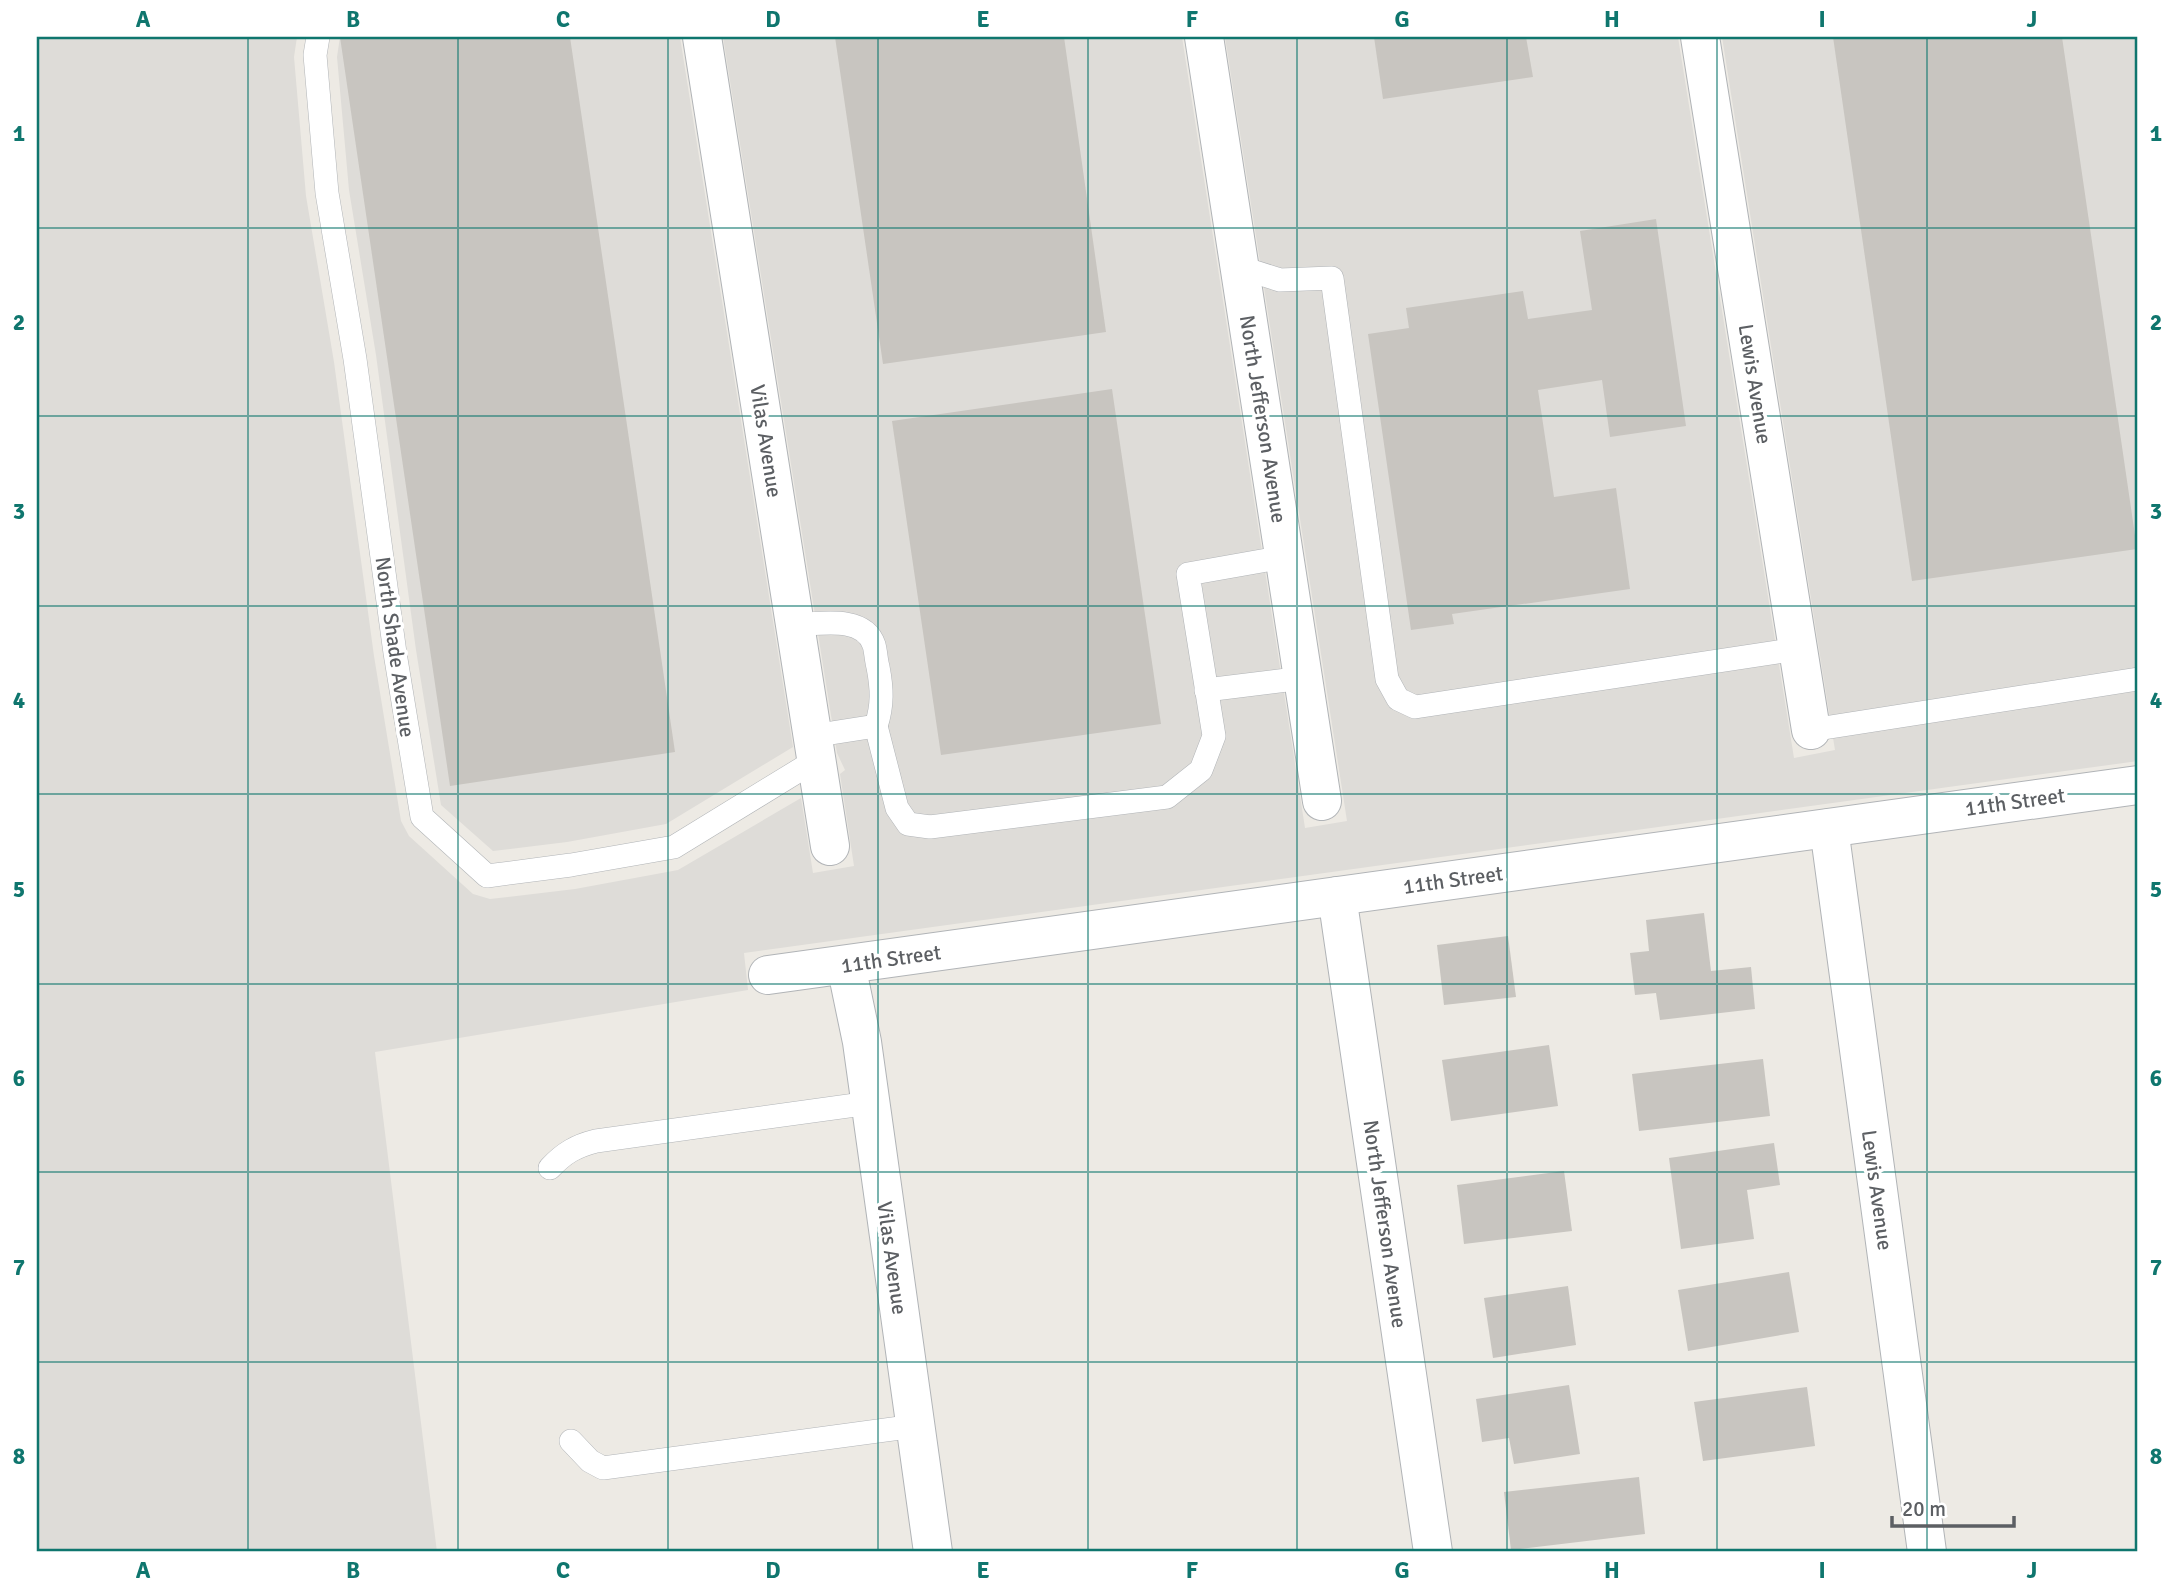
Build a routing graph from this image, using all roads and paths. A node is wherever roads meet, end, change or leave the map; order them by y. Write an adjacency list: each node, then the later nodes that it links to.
1 (318, 37): 14 (lane, North Shade Avenue)
2 (702, 37): 7 (street, Vilas Avenue)
3 (1204, 37): 5 (street, North Jefferson Avenue)
4 (1700, 37): 8 (street, Lewis Avenue)
5 (1240, 267): 6 (street, North Jefferson Avenue); 8 (lane)
6 (1284, 557): 9 (street, North Jefferson Avenue); 11 (lane)
7 (796, 625): 12 (lane); 14 (street, Vilas Avenue)
8 (1797, 649): 13 (street, Lewis Avenue)
9 (1303, 677): 11 (lane); 16 (street, North Jefferson Avenue)
10 (2138, 679): 13 (lane)
11 (1206, 690): 12 (lane)
12 (876, 726): 14 (lane)
13 (1811, 730)
14 (814, 748): 18 (street, Vilas Avenue)
15 (2138, 785): 17 (street, 11th Street)
16 (1322, 801)
17 (1829, 828): 19 (street, 11th Street); 28 (street, Lewis Avenue)
18 (830, 846)
19 (1337, 896): 20 (street, 11th Street); 27 (street, North Jefferson Avenue)
20 (846, 965): 21 (street, 11th Street); 22 (street, Vilas Avenue)
21 (768, 975)
22 (870, 1103): 23 (lane); 24 (street, Vilas Avenue)
23 (550, 1168)
24 (915, 1426): 25 (lane); 26 (street, Vilas Avenue)
25 (571, 1441)
26 (933, 1552)
27 (1433, 1552)
28 (1927, 1552)

